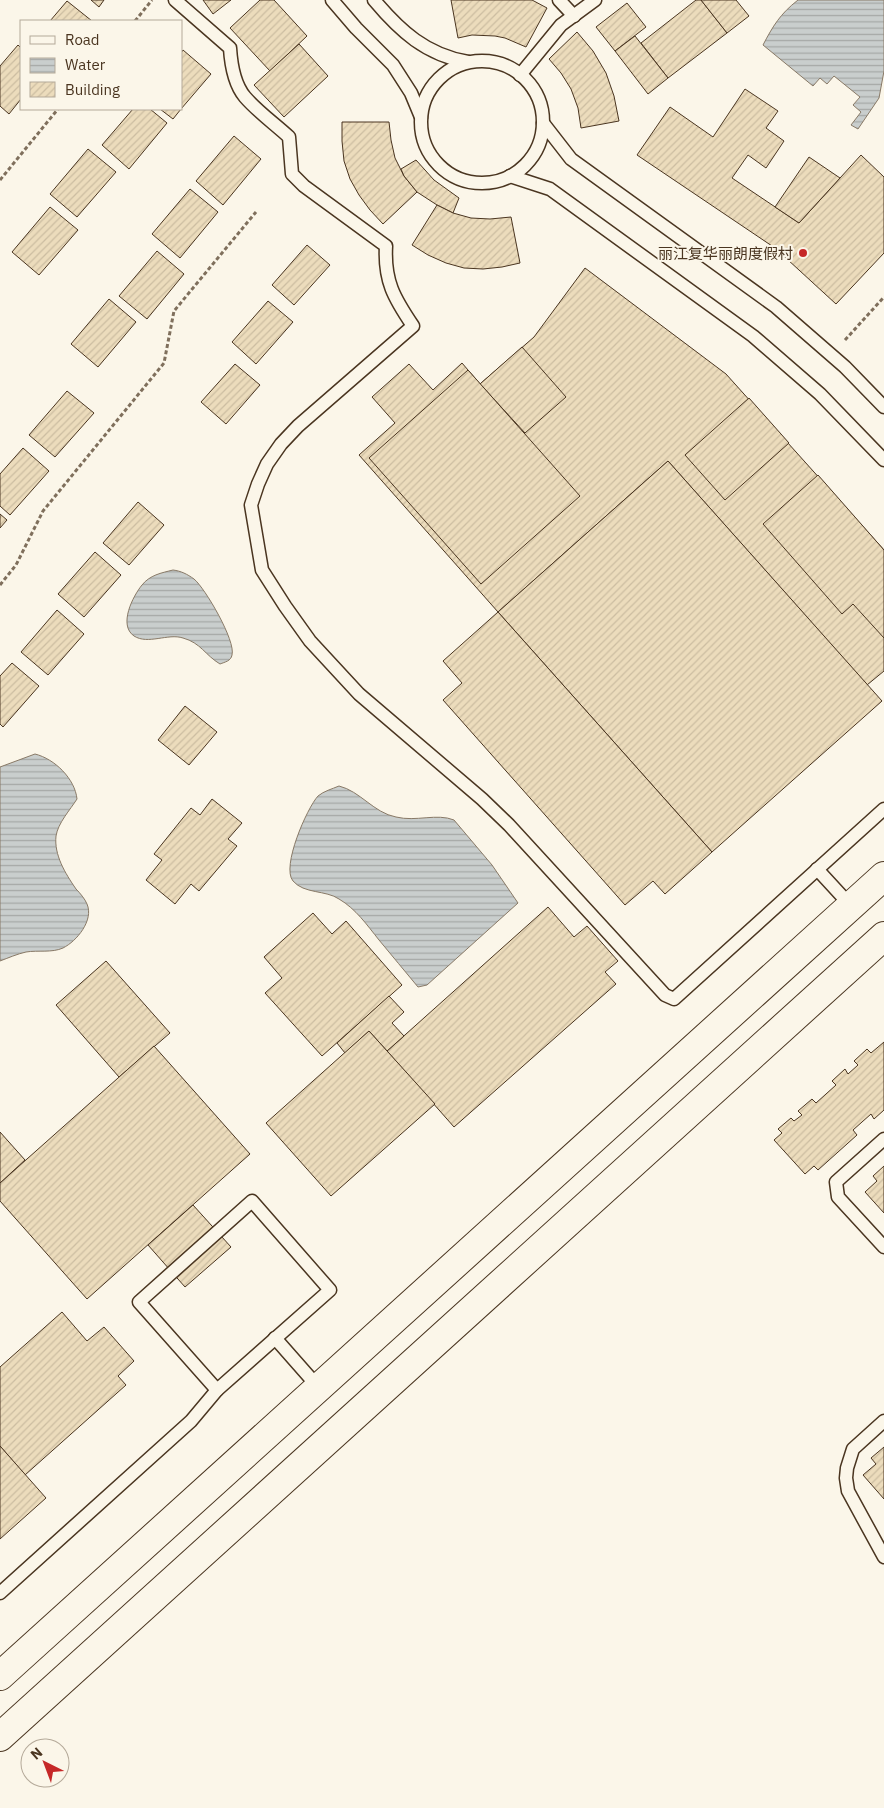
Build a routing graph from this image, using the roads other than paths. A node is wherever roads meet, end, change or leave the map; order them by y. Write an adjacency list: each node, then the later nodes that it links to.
1 (176, 0): 15 (lane)
2 (332, 0): 9 (lane)
3 (374, 0): 7 (lane)
4 (559, 0): 6 (lane)
5 (594, 0): 6 (lane)
6 (574, 16): 8 (lane)
7 (470, 62): 8 (lane); 9 (lane)
8 (520, 75): 10 (lane)
9 (421, 117): 11 (lane)
10 (543, 124): 11 (lane); 12 (lane)
11 (510, 176): 13 (lane)
12 (884, 407)
13 (884, 460)
14 (884, 808): 15 (lane)
15 (818, 869): 17 (lane)
16 (884, 876): 17 (street)
17 (851, 906): 22 (street)
18 (884, 936): 28 (street)
19 (884, 1139): 20 (lane)
20 (884, 1247)
21 (275, 1338): 22 (lane); 23 (lane); 23 (lane)
22 (319, 1388): 27 (street)
23 (216, 1390): 26 (lane)
24 (884, 1421): 25 (lane)
25 (883, 1552)
26 (0, 1593)
27 (0, 1676)
28 (0, 1737)

